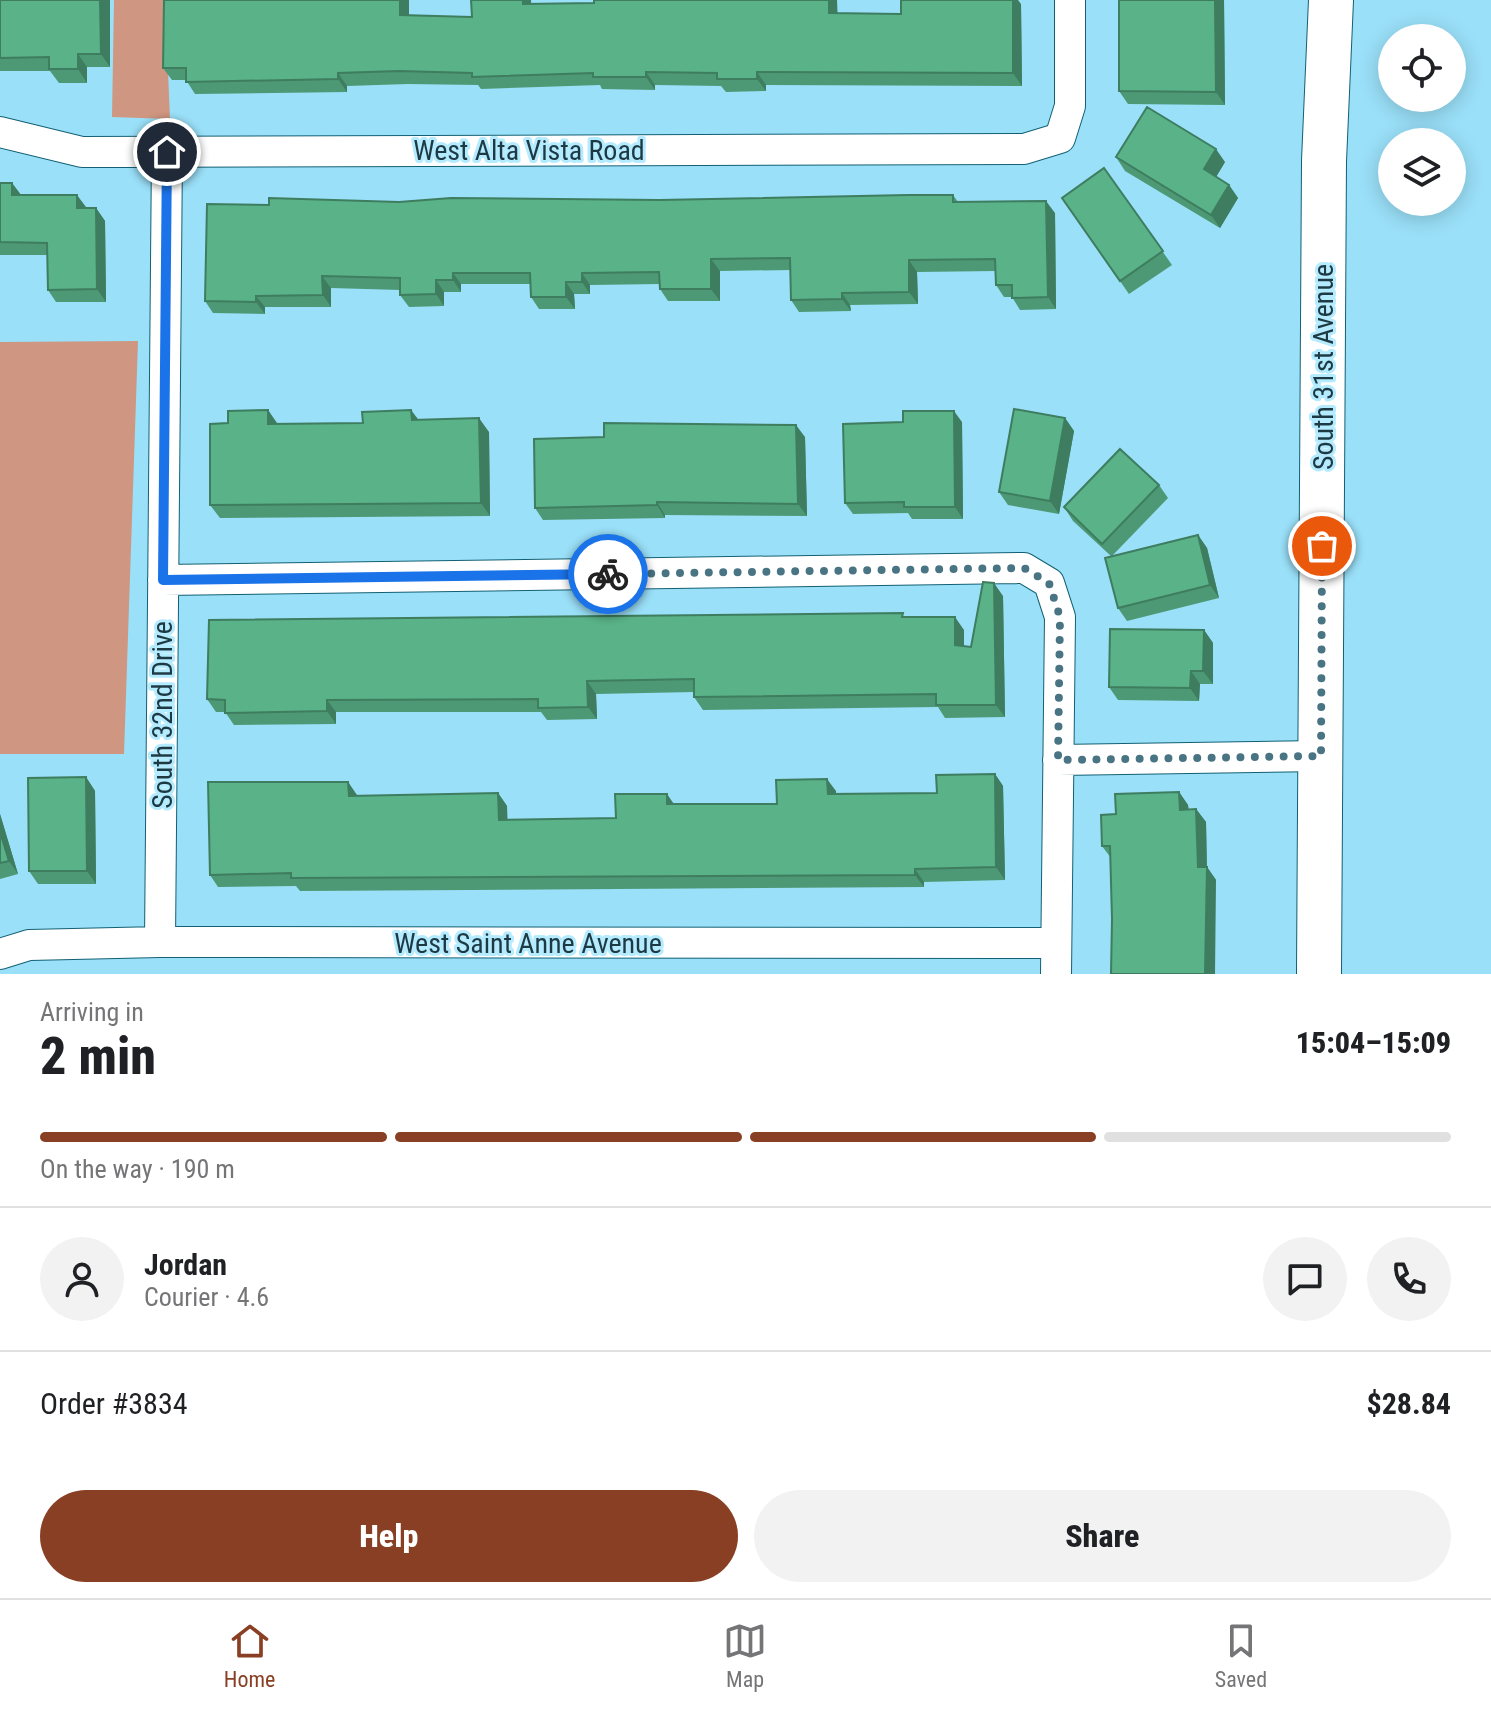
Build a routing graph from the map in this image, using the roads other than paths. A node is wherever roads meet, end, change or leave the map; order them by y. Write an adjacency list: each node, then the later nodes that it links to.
1 (1070, 0): 4 (street, West Alta Vista Road)
2 (1331, 0): 6 (street, South 31st Avenue)
3 (0, 132): 4 (street, West Alta Vista Road)
4 (167, 152): 5 (street, South 32nd Drive)
5 (163, 580): 7 (street); 8 (street, South 32nd Drive)
6 (1321, 756): 7 (street); 12 (street, South 31st Avenue)
7 (1058, 760): 9 (street)
8 (160, 942): 9 (street, West Saint Anne Avenue); 10 (street, West Saint Anne Avenue)
9 (1056, 943): 11 (street)
10 (0, 953)
11 (1056, 974)
12 (1319, 974)

